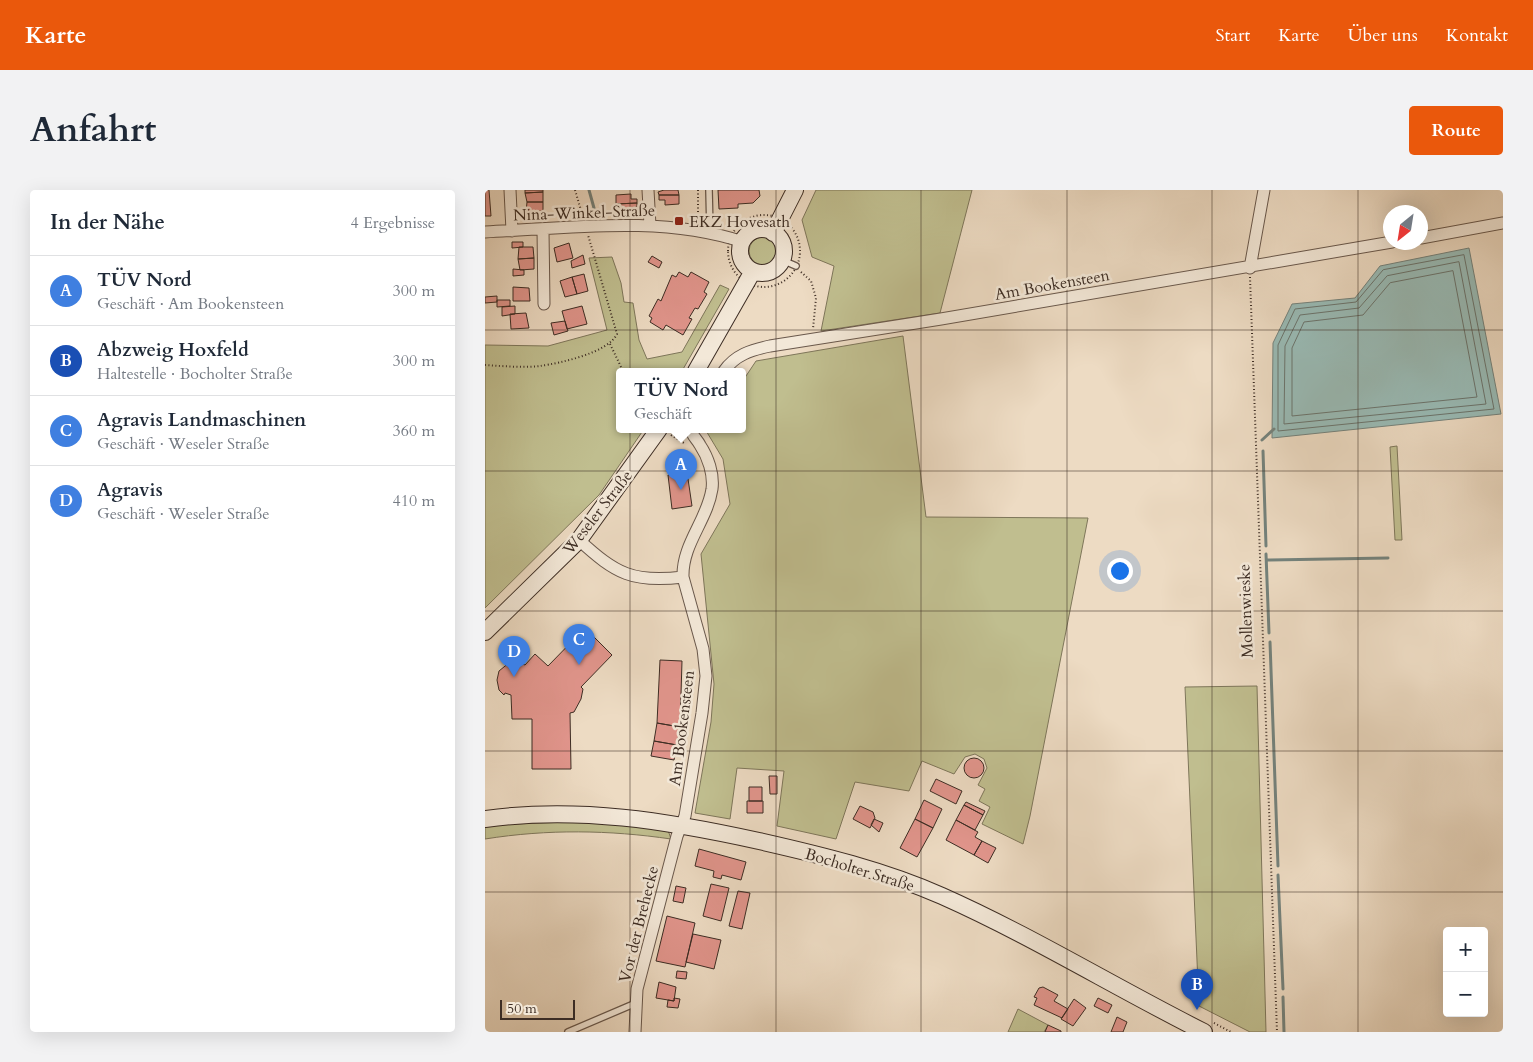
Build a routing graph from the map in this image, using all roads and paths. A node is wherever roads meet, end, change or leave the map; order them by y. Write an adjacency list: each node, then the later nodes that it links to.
1 (510, 190): 14 (street)
2 (575, 190): 11 (path)
3 (648, 190): 9 (street)
4 (698, 190): 13 (path)
5 (709, 190): 16 (lane)
6 (795, 190): 10 (main road)
7 (1264, 190): 21 (street)
8 (1503, 223): 17 (street)
9 (650, 225): 11 (street, Nina-Winkel-Straße); 13 (street, Nina-Winkel-Straße)
10 (777, 226): 18 (main road); 18 (path); 20 (main road); 20 (path)
11 (586, 228): 12 (street, Nina-Winkel-Straße); 25 (path)
12 (543, 230): 14 (street, Nina-Winkel-Straße); 23 (street)
13 (697, 230): 16 (street, Nina-Winkel-Straße)
14 (512, 231): 15 (street, Nina-Winkel-Straße)
15 (485, 232)
16 (710, 232): 18 (street, Nina-Winkel-Straße)
17 (1428, 237)
18 (737, 240): 22 (main road); 22 (path)
19 (1383, 244): 21 (street, Am Bookensteen)
20 (789, 263): 22 (main road); 22 (path); 24 (path)
21 (1250, 268): 24 (street, Am Bookensteen); 43 (path, Mollenwieske)
22 (750, 277): 28 (main road)
23 (545, 304)
24 (809, 341): 29 (street, Am Bookensteen)
25 (610, 344): 26 (path); 27 (path)
26 (485, 364)
27 (622, 368)
28 (697, 368)
29 (727, 368)
30 (661, 433): 34 (main road, Weseler Straße)
31 (668, 433): 33 (path)
32 (693, 433): 35 (street, Am Bookensteen)
33 (684, 443)
34 (579, 540): 35 (street); 36 (main road, Weseler Straße)
35 (683, 577): 38 (street, Am Bookensteen)
36 (485, 632)
37 (485, 818): 38 (main road, Bocholter Straße)
38 (682, 825): 39 (street, Vor der Brehecke); 42 (main road, Bocholter Straße)
39 (636, 1003): 40 (lane); 41 (street, Vor der Brehecke)
40 (568, 1032)
41 (635, 1032)
42 (1204, 1032)
43 (1277, 1032)

